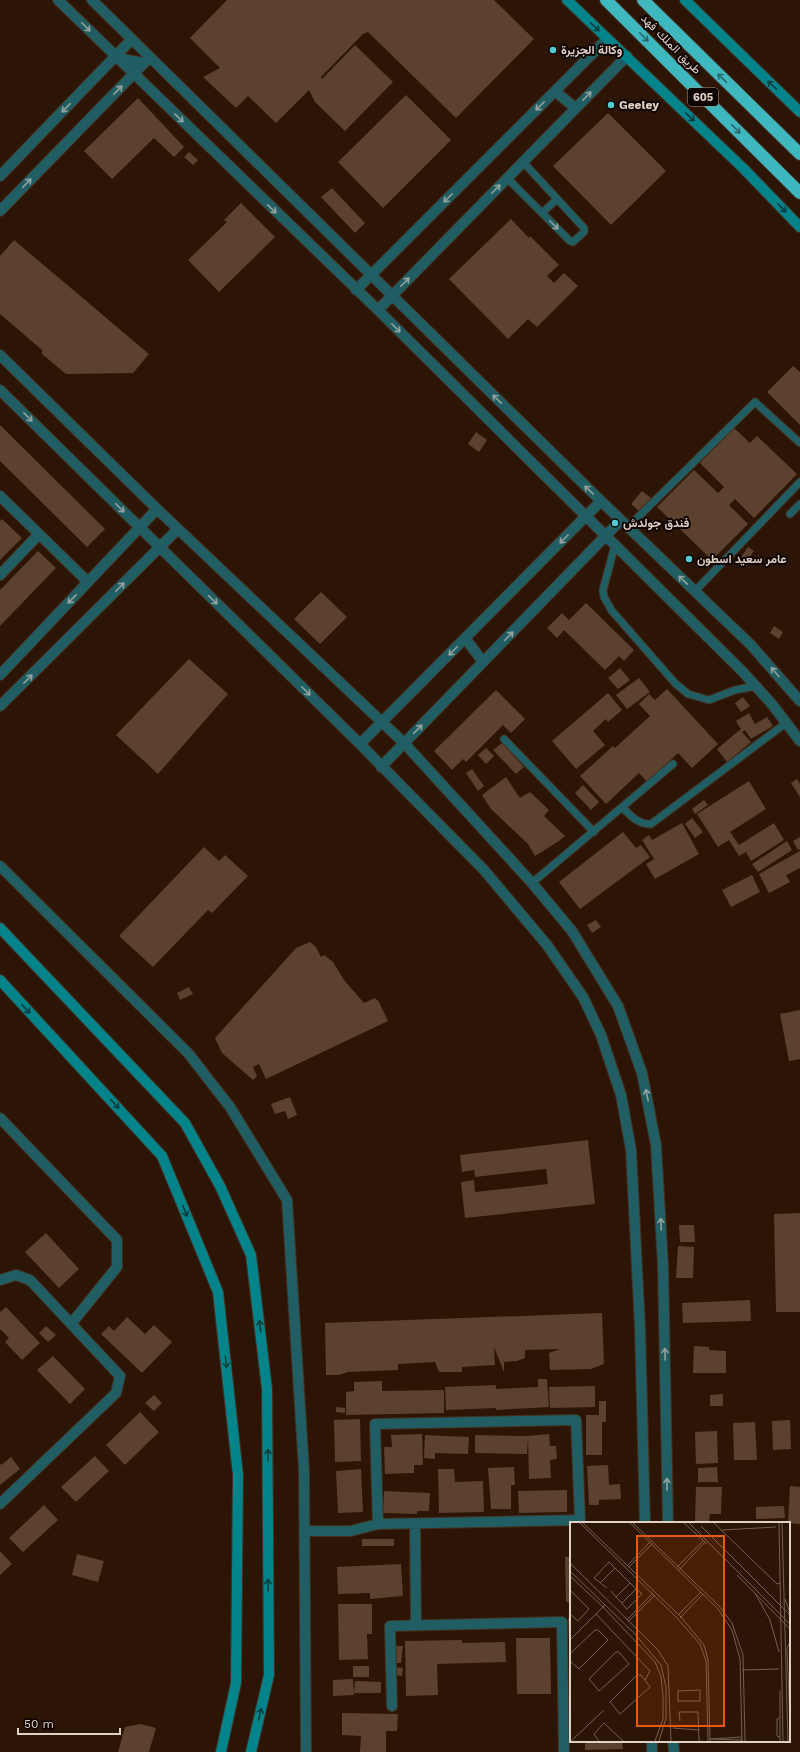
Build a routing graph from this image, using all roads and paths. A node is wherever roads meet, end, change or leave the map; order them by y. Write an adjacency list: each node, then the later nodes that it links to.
1 (58, 0): 10 (street, one-way to 10)
2 (92, 0): 7 (street)
3 (567, 0): 8 (street, one-way to 8)
4 (606, 0): 20 (highway, طريق الملك فهد / 605, one-way to 20)
5 (643, 0): 16 (highway, طريق الملك فهد / 605, one-way to 5)
6 (685, 0): 15 (street, one-way to 6)
7 (132, 39): 10 (street); 11 (street)
8 (607, 39): 9 (street); 13 (street)
9 (627, 56): 14 (street, one-way to 9); 24 (street, one-way to 24)
10 (116, 57): 11 (street); 12 (street); 18 (street, one-way to 18)
11 (147, 60): 12 (street); 25 (street)
12 (133, 74): 22 (street, one-way to 12); 26 (street, one-way to 26)
13 (555, 91): 14 (street); 25 (street, one-way to 25)
14 (575, 108): 17 (street)
15 (800, 112)
16 (800, 154)
17 (522, 162): 19 (street); 21 (lane)
18 (0, 176)
19 (507, 178): 23 (lane); 27 (street, one-way to 19)
20 (800, 193)
21 (557, 198): 23 (lane); 23 (lane, one-way to 21)
22 (0, 211)
23 (542, 213)
24 (800, 227)
25 (371, 276): 26 (street); 27 (street)
26 (356, 290): 28 (street)
27 (391, 295): 28 (street); 34 (street, one-way to 27)
28 (378, 310): 38 (street, one-way to 38)
29 (0, 355): 36 (street)
30 (0, 390): 40 (street, one-way to 40)
31 (800, 443): 39 (lane)
32 (800, 482): 48 (lane)
33 (0, 496): 42 (street)
34 (601, 501): 38 (street); 39 (street)
35 (800, 504): 37 (lane)
36 (157, 509): 40 (street); 41 (street)
37 (790, 514)
38 (586, 517): 43 (street); 49 (street, one-way to 49)
39 (625, 524): 43 (street); 48 (street, one-way to 39)
40 (140, 528): 45 (street); 47 (street)
41 (178, 529): 45 (street); 55 (street)
42 (39, 534): 46 (street); 47 (street)
43 (606, 536): 44 (street); 50 (street, one-way to 43)
44 (615, 545): 52 (street); 52 (lane)
45 (160, 548): 54 (street, one-way to 45); 60 (street, one-way to 60)
46 (0, 575)
47 (88, 582): 51 (street, one-way to 51)
48 (695, 591): 53 (street, one-way to 48)
49 (465, 638): 50 (street); 55 (street, one-way to 55)
50 (483, 662): 59 (street, one-way to 50)
51 (0, 675)
52 (756, 686): 56 (street)
53 (800, 702)
54 (0, 706)
55 (382, 722): 59 (street); 60 (street)
56 (786, 723): 58 (street); 63 (lane)
57 (504, 738): 64 (lane)
58 (800, 741)
59 (404, 743): 62 (street); 66 (street)
60 (360, 744): 62 (street)
61 (673, 764): 63 (lane)
62 (381, 767): 73 (street)
63 (623, 808): 64 (lane)
64 (594, 832): 66 (lane)
65 (0, 866): 77 (street)
66 (532, 883): 74 (street, one-way to 66)
67 (0, 928): 82 (street, one-way to 67)
68 (0, 980): 81 (street, one-way to 81)
69 (0, 1118): 71 (street)
70 (0, 1280): 71 (street)
71 (71, 1324): 72 (street)
72 (0, 1504)
73 (645, 1522)
74 (668, 1522)
75 (378, 1524): 76 (street); 76 (street); 77 (street)
76 (415, 1524): 78 (street)
77 (304, 1531): 83 (street)
78 (416, 1625): 79 (street); 84 (street)
79 (392, 1706)
80 (673, 1742): 85 (street)
81 (221, 1752)
82 (251, 1752)
83 (306, 1752)
84 (564, 1752)
85 (674, 1752)

